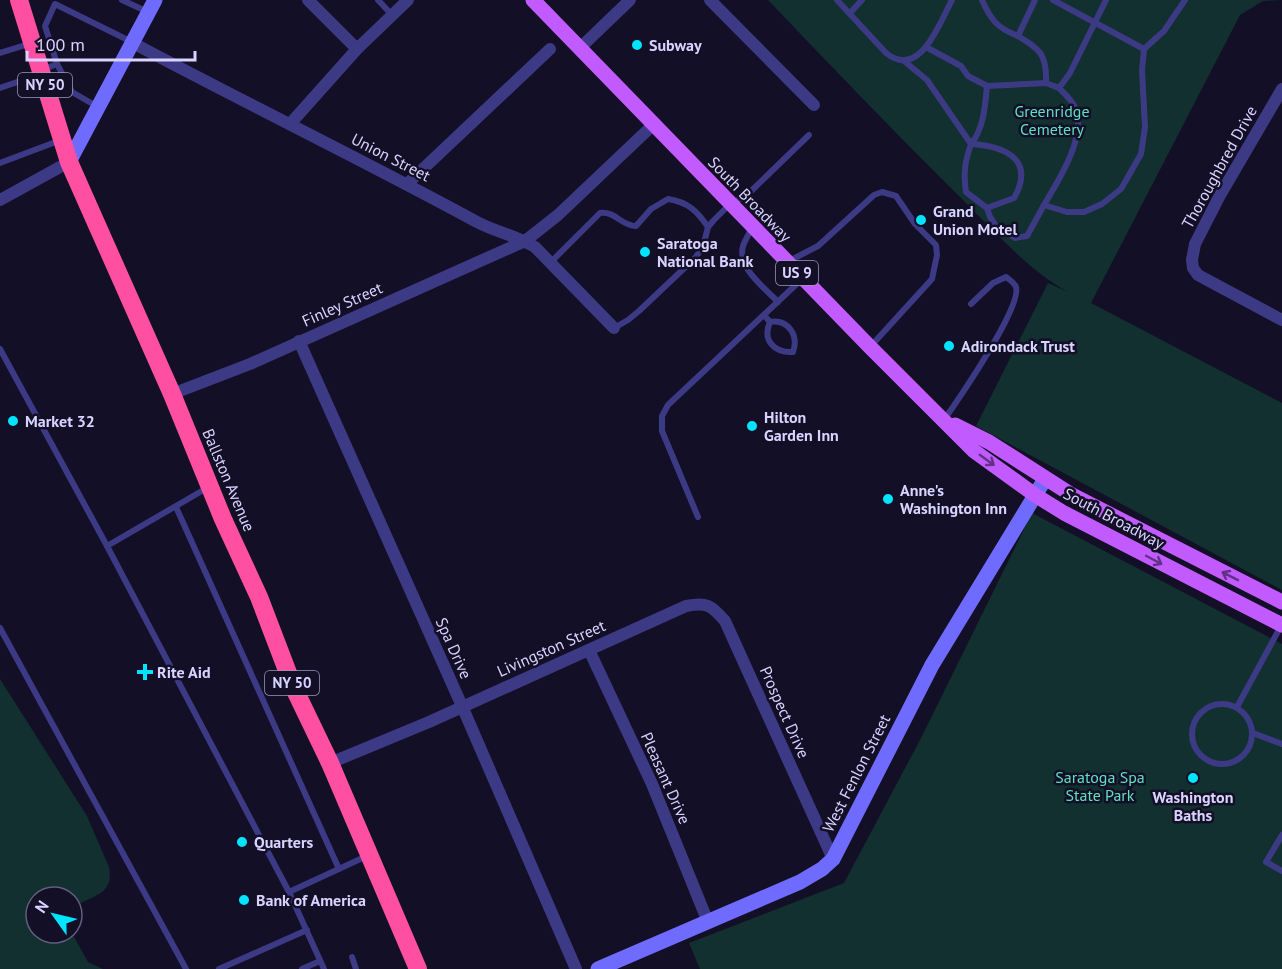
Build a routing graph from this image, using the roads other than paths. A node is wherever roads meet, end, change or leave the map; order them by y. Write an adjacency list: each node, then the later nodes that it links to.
1 (19, 0): 22 (highway, Ballston Avenue / NY 50)
2 (124, 0): 17 (lane)
3 (308, 0): 26 (street)
4 (378, 0): 19 (lane)
5 (408, 0): 19 (street)
6 (533, 0): 25 (main road, South Broadway / US 9)
7 (630, 0): 25 (street)
8 (710, 0): 37 (street)
9 (837, 0): 18 (lane)
10 (862, 0): 18 (lane)
11 (952, 0): 24 (lane)
12 (982, 0): 21 (lane)
13 (1035, 0): 21 (lane)
14 (1053, 0): 20 (lane)
15 (1106, 0): 20 (lane)
16 (1185, 0): 28 (lane)
17 (152, 6): 23 (street)
18 (850, 13): 30 (lane)
19 (392, 15): 26 (street)
20 (1094, 22): 28 (lane); 35 (lane)
21 (1018, 36): 32 (lane)
22 (32, 43): 29 (lane); 31 (highway, Ballston Avenue / NY 50)
23 (133, 43): 31 (lane); 38 (street); 39 (street, Union Street)
24 (926, 47): 30 (lane); 33 (lane)
25 (580, 48): 40 (main road, South Broadway / US 9)
26 (357, 49): 39 (street)
27 (550, 49): 46 (street)
28 (1144, 50): 49 (lane)
29 (0, 53)
30 (904, 61): 43 (lane)
31 (47, 69): 34 (lane); 38 (lane); 42 (highway, Ballston Avenue / NY 50)
32 (1046, 83): 33 (lane); 35 (lane)
33 (987, 86): 43 (lane)
34 (0, 88)
35 (1059, 88): 49 (lane)
36 (1282, 89): 60 (street, Thoroughbred Drive)
37 (813, 105)
38 (98, 107): 44 (street)
39 (290, 124): 46 (street, Union Street)
40 (654, 124): 48 (main road, South Broadway / US 9); 53 (street, Finley Street)
41 (809, 135): 48 (lane)
42 (62, 140): 44 (highway, Ballston Avenue / NY 50); 45 (lane)
43 (971, 144): 50 (lane); 50 (lane)
44 (69, 162): 47 (street); 66 (highway, Ballston Avenue / NY 50)
45 (0, 163)
46 (407, 184): 53 (street, Union Street)
47 (0, 200)
48 (730, 204): 51 (lane); 52 (main road, South Broadway / US 9)
49 (1044, 205): 50 (lane)
50 (987, 208)
51 (708, 227): 54 (lane); 62 (lane)
52 (752, 227): 55 (main road, South Broadway / US 9); 57 (lane)
53 (525, 241): 54 (street, Union Street); 63 (street, Finley Street)
54 (550, 262): 62 (street, Union Street)
55 (787, 262): 56 (main road, South Broadway / US 9); 65 (lane)
56 (803, 279): 57 (lane); 65 (main road, South Broadway / US 9)
57 (778, 302): 59 (lane)
58 (971, 304): 67 (lane)
59 (764, 315): 61 (lane); 72 (lane)
60 (1282, 320)
61 (770, 322): 61 (lane)
62 (614, 328)
63 (299, 341): 66 (street, Finley Street); 79 (street, Spa Drive)
64 (0, 348): 73 (lane)
65 (870, 348): 67 (main road, South Broadway / US 9)
66 (172, 394): 69 (highway, Ballston Avenue / NY 50)
67 (944, 420): 68 (main road, South Broadway / US 9); 70 (main road, South Broadway / US 9, one-way to 70)
68 (1045, 479): 70 (street, West Fenlon Street); 74 (main road, South Broadway / US 9, one-way to 68)
69 (210, 486): 71 (lane); 83 (highway, Ballston Avenue / NY 50)
70 (1035, 495): 76 (main road, South Broadway / US 9, one-way to 76); 86 (street, West Fenlon Street)
71 (176, 507): 73 (lane); 87 (lane)
72 (698, 517)
73 (107, 546): 89 (lane)
74 (1282, 602)
75 (686, 606): 78 (street, Livingston Street); 86 (street, Prospect Drive)
76 (1282, 624): 80 (lane)
77 (0, 628): 94 (lane)
78 (589, 650): 79 (street, Livingston Street); 90 (street, Pleasant Drive)
79 (462, 706): 83 (street, Livingston Street); 100 (street, Spa Drive)
80 (1237, 707): 81 (lane); 81 (lane)
81 (1253, 733): 82 (lane)
82 (1282, 744)
83 (330, 763): 85 (highway, Ballston Avenue / NY 50)
84 (1282, 835): 88 (lane)
85 (369, 855): 87 (lane); 99 (highway, Ballston Avenue / NY 50)
86 (833, 859): 90 (street, West Fenlon Street)
87 (339, 869): 89 (lane)
88 (1282, 870)
89 (290, 892): 91 (lane)
90 (708, 922): 101 (street, West Fenlon Street)
91 (307, 930): 93 (lane); 95 (lane)
92 (352, 957): 98 (lane)
93 (320, 961): 96 (lane); 97 (lane)
94 (186, 969)
95 (219, 969)
96 (302, 969)
97 (324, 969)
98 (356, 969)
99 (418, 969)
100 (576, 969)
101 (598, 969)

